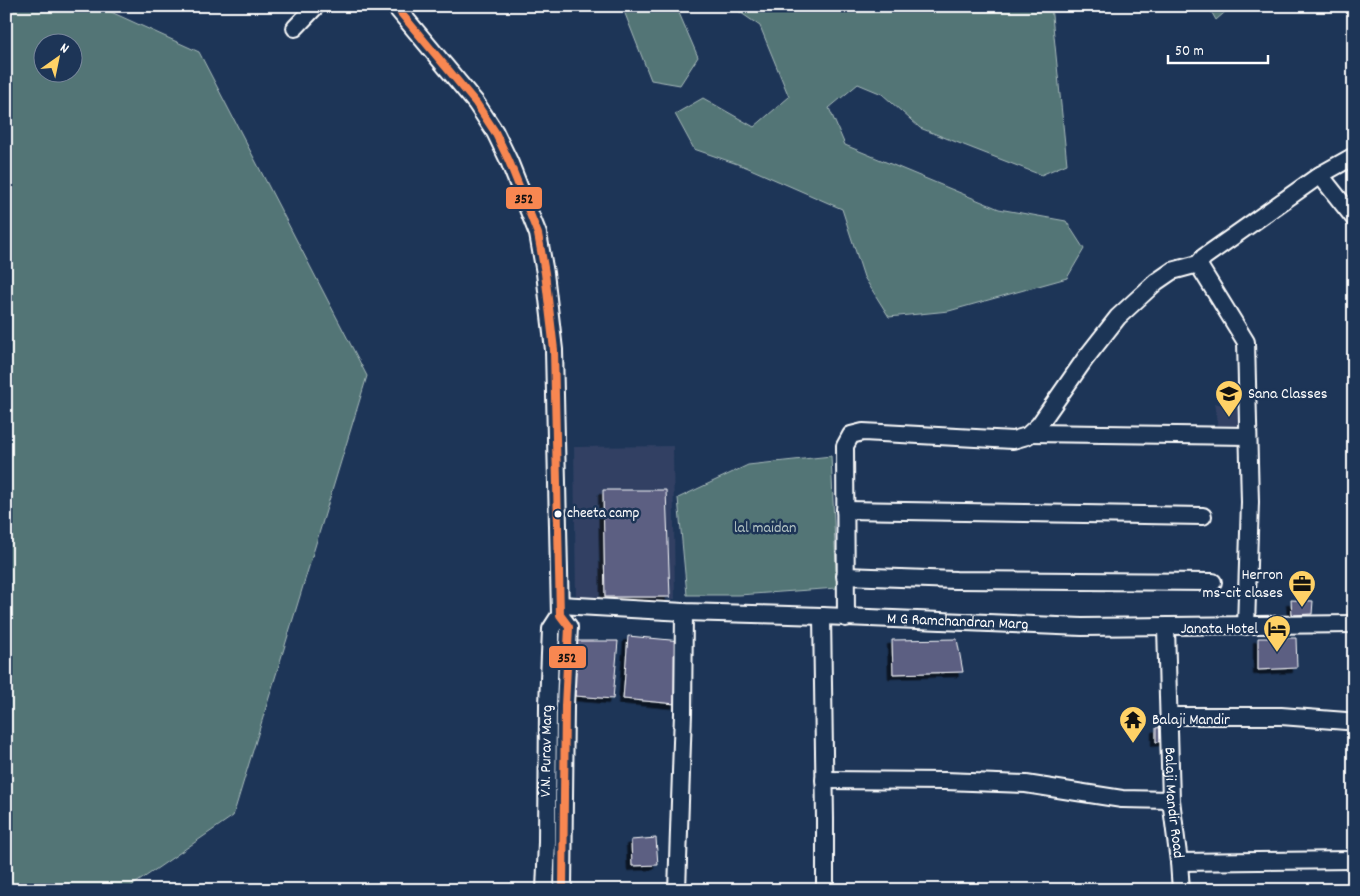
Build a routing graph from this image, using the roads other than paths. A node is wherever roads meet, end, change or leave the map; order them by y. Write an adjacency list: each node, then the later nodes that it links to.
1 (316, 6): 3 (street)
2 (395, 6): 14 (street, V.N. Purav Marg)
3 (295, 28)
4 (1354, 156): 5 (street)
5 (1320, 175): 6 (street); 7 (street)
6 (1354, 218)
7 (1198, 264): 8 (street); 9 (street)
8 (1031, 432): 9 (street); 10 (street)
9 (1248, 436): 19 (street)
10 (845, 510): 11 (street); 12 (street)
11 (1203, 516)
12 (846, 576): 13 (street); 17 (street)
13 (1213, 582)
14 (560, 610): 15 (street, M G Ramchandran Marg); 21 (street, V.N. Purav Marg); 22 (street, V.N. Purav Marg)
15 (684, 612): 16 (street, M G Ramchandran Marg); 33 (street)
16 (822, 616): 17 (street, M G Ramchandran Marg); 25 (street)
17 (846, 618): 20 (street, M G Ramchandran Marg)
18 (1354, 624): 19 (street, M G Ramchandran Marg)
19 (1246, 626): 20 (street, M G Ramchandran Marg)
20 (1166, 627): 23 (street, Balaji Mandir Road)
21 (548, 705): 22 (street); 28 (street, V.N. Purav Marg)
22 (565, 706): 27 (street, V.N. Purav Marg)
23 (1169, 716): 24 (street); 26 (street, Balaji Mandir Road)
24 (1346, 720)
25 (824, 780): 26 (street); 34 (street)
26 (1171, 800): 30 (street, Balaji Mandir Road)
27 (563, 841): 28 (street); 32 (street, V.N. Purav Marg)
28 (546, 842): 31 (street, V.N. Purav Marg)
29 (1354, 860): 30 (street)
30 (1180, 862): 35 (street, Balaji Mandir Road)
31 (544, 890)
32 (562, 890)
33 (677, 890)
34 (825, 890)
35 (1181, 890)

